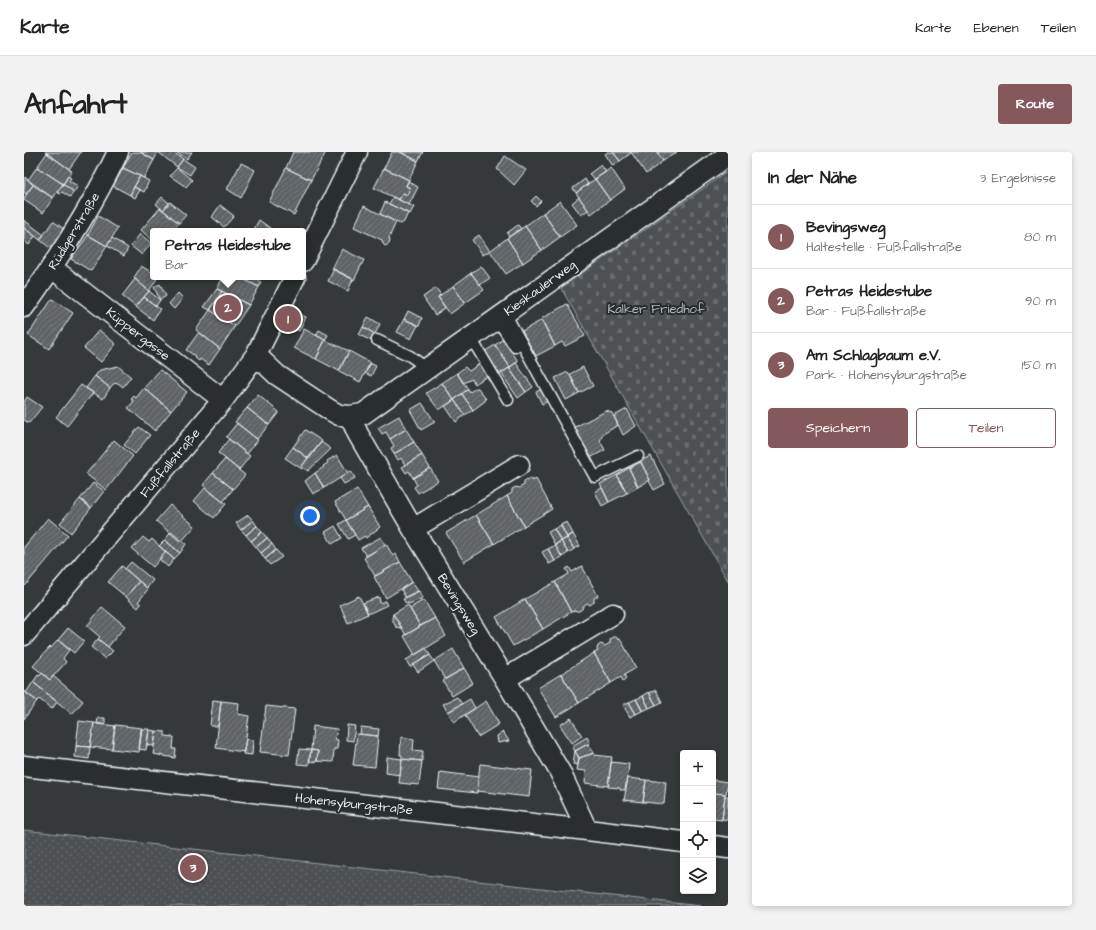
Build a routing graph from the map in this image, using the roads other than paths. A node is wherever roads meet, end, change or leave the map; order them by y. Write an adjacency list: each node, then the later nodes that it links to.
1 (118, 152): 5 (street, Rüdigerstraße)
2 (357, 152): 4 (street)
3 (728, 155): 8 (street, Kieskaulerweg)
4 (306, 255)
5 (52, 268): 7 (street, Rüdigerstraße); 14 (street, Küppergasse)
6 (294, 280): 12 (street, Fußfallstraße)
7 (24, 307)
8 (501, 316): 9 (street, Kieskaulerweg); 11 (lane); 17 (lane)
9 (471, 338): 13 (street, Kieskaulerweg); 15 (lane)
10 (377, 340): 13 (lane)
11 (515, 348)
12 (256, 355): 14 (street, Fußfallstraße); 16 (street)
13 (428, 369): 16 (street, Kieskaulerweg)
14 (223, 400): 21 (street, Fußfallstraße)
15 (508, 400)
16 (350, 416): 19 (street, Bevingsweg)
17 (638, 456)
18 (519, 465): 19 (street)
19 (413, 529): 22 (street, Bevingsweg)
20 (613, 614): 22 (street)
21 (24, 636)
22 (506, 679): 24 (street, Bevingsweg)
23 (24, 766): 24 (street, Hohensyburgstraße)
24 (587, 830): 25 (street, Hohensyburgstraße)
25 (680, 842)
26 (716, 846): 27 (street)
27 (728, 848)

